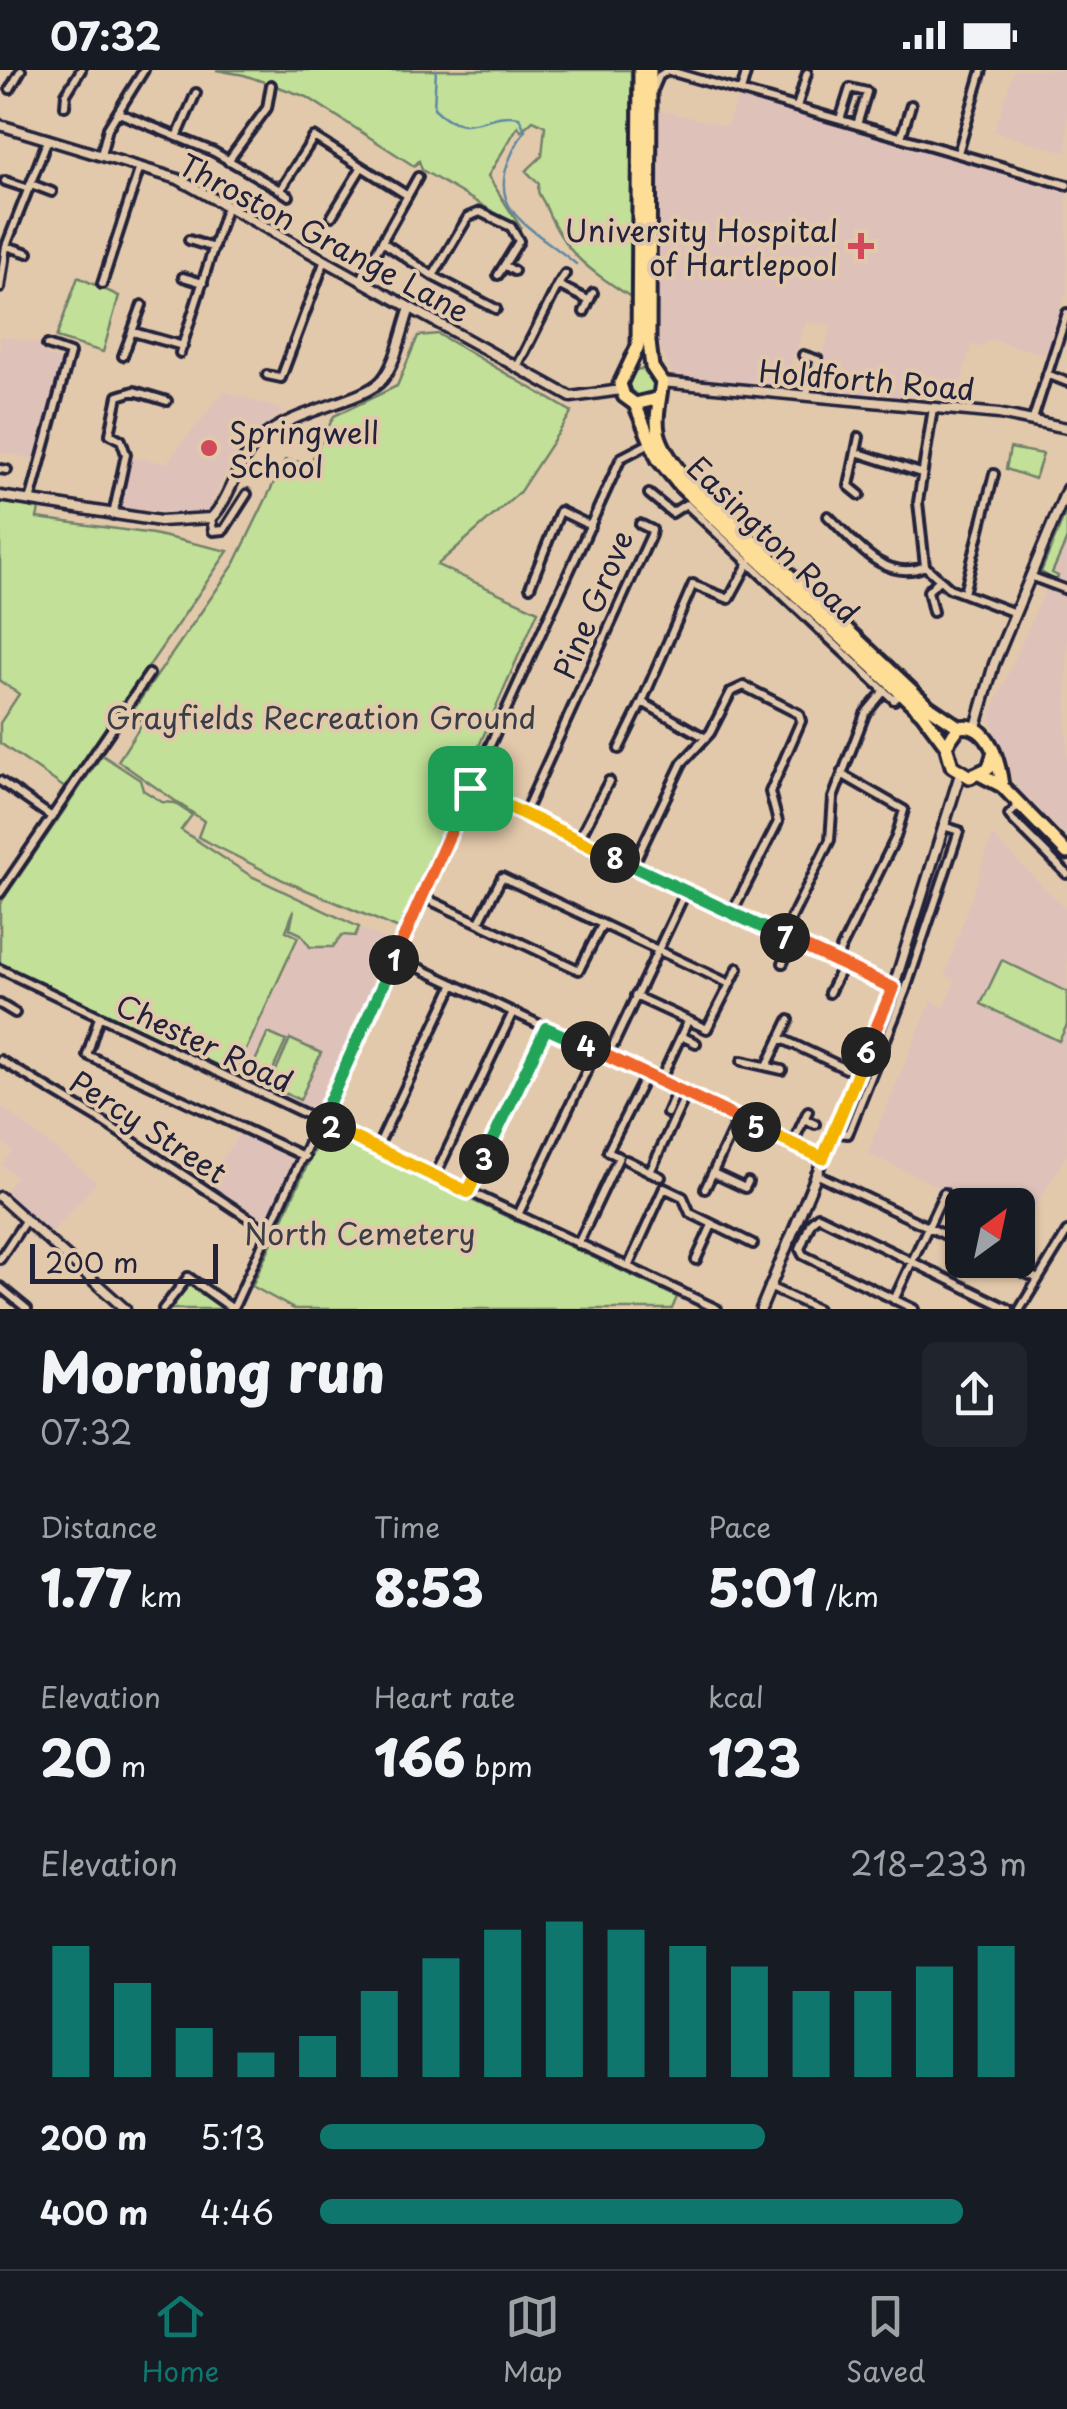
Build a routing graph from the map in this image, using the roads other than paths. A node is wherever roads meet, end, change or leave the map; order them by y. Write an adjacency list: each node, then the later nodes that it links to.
1 (21, 70): 12 (street)
2 (81, 70): 16 (street)
3 (144, 70): 19 (street)
4 (640, 70): 70 (highway)
5 (650, 70): 15 (highway)
6 (667, 70): 9 (street); 15 (street)
7 (747, 70): 13 (street)
8 (981, 70): 28 (street)
9 (688, 73): 13 (street)
10 (807, 73): 18 (street)
11 (271, 84): 30 (street)
12 (10, 89)
13 (741, 92): 18 (street)
14 (196, 93): 24 (street)
15 (650, 104): 71 (highway)
16 (65, 106)
17 (911, 106): 26 (street)
18 (797, 108): 20 (street)
19 (119, 113): 24 (street); 29 (street)
20 (840, 120): 21 (street); 21 (street)
21 (857, 124): 26 (street)
22 (0, 125): 27 (street, Throston Grange Lane)
23 (320, 127): 25 (street)
24 (177, 137): 30 (street)
25 (314, 137): 32 (street); 37 (street)
26 (901, 137): 28 (street)
27 (48, 139): 29 (street, Throston Grange Lane); 36 (street)
28 (958, 153): 35 (street)
29 (101, 155): 31 (street, Throston Grange Lane)
30 (228, 161): 37 (street)
31 (140, 166): 41 (street, Throston Grange Lane); 57 (street)
32 (361, 168): 39 (street); 42 (street)
33 (418, 177): 39 (street)
34 (4, 181): 36 (street)
35 (1067, 185)
36 (30, 187): 38 (street); 45 (street)
37 (280, 190): 40 (street)
38 (52, 192)
39 (405, 194): 44 (street)
40 (290, 196)
41 (227, 205): 46 (street); 48 (street, Throston Grange Lane)
42 (330, 218)
43 (189, 240): 46 (street)
44 (384, 243): 53 (street); 55 (street)
45 (6, 246): 47 (street); 59 (street)
46 (214, 248): 56 (street)
47 (28, 253)
48 (325, 260): 55 (street, Throston Grange Lane); 74 (street)
49 (504, 265): 50 (street); 51 (street); 53 (street)
50 (514, 271)
51 (498, 274)
52 (565, 274): 58 (street)
53 (433, 276): 60 (street)
54 (183, 277): 56 (street)
55 (360, 281): 62 (street, Throston Grange Lane)
56 (202, 283): 65 (street)
57 (102, 284)
58 (558, 285): 63 (street); 72 (street)
59 (0, 288)
60 (495, 298)
61 (142, 306): 65 (street)
62 (410, 308): 72 (street, Throston Grange Lane); 99 (street)
63 (584, 312)
64 (1067, 314): 66 (street)
65 (133, 332): 69 (street)
66 (1064, 333): 73 (street)
67 (47, 344): 96 (street)
68 (803, 355): 78 (street)
69 (122, 356)
70 (632, 366): 71 (highway); 77 (highway)
71 (652, 367): 75 (highway)
72 (517, 368): 77 (street, Throston Grange Lane)
73 (1047, 374): 76 (street); 83 (street)
74 (266, 375)
75 (662, 382): 78 (street, Holdforth Road); 79 (highway)
76 (1067, 382)
77 (621, 390): 81 (highway, Easington Road)
78 (806, 396): 82 (street, Holdforth Road)
79 (656, 399): 81 (highway); 95 (highway, Easington Road)
80 (167, 401): 97 (street)
81 (635, 404): 86 (highway, Easington Road)
82 (933, 408): 83 (street, Holdforth Road); 88 (street)
83 (1033, 418): 84 (street, Holdforth Road)
84 (1067, 428)
85 (859, 437): 87 (street)
86 (651, 442): 95 (highway, Easington Road); 101 (street)
87 (856, 452): 88 (street); 93 (street)
88 (922, 474): 103 (street)
89 (994, 474): 108 (street)
90 (1067, 489): 104 (street)
91 (247, 494): 99 (street)
92 (649, 494): 95 (street, Easington Road)
93 (860, 495)
94 (0, 496): 96 (street)
95 (695, 500): 102 (street, Easington Road); 113 (highway, Easington Road)
96 (30, 501): 97 (street)
97 (114, 515): 99 (street)
98 (828, 516): 103 (street)
99 (211, 518)
100 (640, 524): 129 (street, Pine Grove)
101 (591, 526): 106 (street); 127 (street)
102 (749, 562): 112 (street, Easington Road); 114 (street)
103 (925, 566): 105 (street)
104 (1030, 576): 107 (street); 110 (street)
105 (937, 582): 108 (street); 109 (street)
106 (530, 587)
107 (1067, 590)
108 (964, 593): 110 (street)
109 (933, 612)
110 (1014, 613): 115 (street)
111 (149, 674): 130 (street)
112 (884, 691): 113 (street); 123 (street)
113 (905, 691): 116 (highway, Easington Road); 118 (highway, Easington Road)
114 (642, 702): 117 (street); 119 (street)
115 (976, 727): 116 (highway); 120 (highway)
116 (960, 728): 118 (highway)
117 (704, 737): 134 (street); 139 (street)
118 (946, 745): 121 (highway)
119 (620, 749)
120 (993, 754): 122 (highway); 126 (highway)
121 (960, 774): 122 (highway); 131 (street)
122 (981, 775): 126 (highway)
123 (843, 776): 142 (street); 147 (street)
124 (0, 782): 130 (street)
125 (609, 782): 132 (street)
126 (1002, 786): 128 (highway)
127 (470, 788): 129 (street); 138 (street)
128 (1019, 805): 133 (highway); 135 (street)
129 (524, 814): 132 (street)
130 (52, 818): 137 (street)
131 (942, 826): 152 (street); 180 (street)
132 (578, 841): 134 (street)
133 (1067, 853)
134 (632, 866): 136 (street)
135 (1067, 874)
136 (686, 891): 139 (street); 144 (street)
137 (0, 894)
138 (423, 897): 140 (street); 145 (street)
139 (732, 913): 142 (street)
140 (479, 922): 141 (street); 141 (street)
141 (602, 925): 144 (street)
142 (782, 936): 143 (street)
143 (792, 941): 146 (street); 147 (street)
144 (658, 950): 151 (street); 154 (street)
145 (396, 957): 150 (street); 178 (street)
146 (782, 963)
147 (839, 963): 152 (street); 153 (street)
148 (738, 968): 151 (street)
149 (0, 969): 158 (street, Chester Road)
150 (454, 984): 157 (street); 182 (street)
151 (730, 984): 154 (street)
152 (893, 988): 172 (street)
153 (829, 994)
154 (636, 996): 166 (street)
155 (0, 1004): 156 (street)
156 (15, 1012)
157 (514, 1012): 161 (street); 189 (street)
158 (99, 1017): 178 (street, Chester Road); 183 (street)
159 (788, 1020): 163 (street)
160 (686, 1025): 162 (street)
161 (546, 1028): 165 (street); 193 (street)
162 (681, 1036): 164 (street); 173 (street)
163 (780, 1038): 169 (street); 172 (street)
164 (696, 1043)
165 (596, 1051): 166 (street); 196 (street)
166 (608, 1056): 171 (street)
167 (0, 1060): 200 (street, Percy Street)
168 (742, 1061): 169 (street)
169 (768, 1064): 170 (street)
170 (782, 1070)
171 (646, 1074): 173 (street); 203 (street)
172 (857, 1074): 180 (street)
173 (660, 1081): 174 (street)
174 (677, 1090): 175 (street); 176 (street)
175 (686, 1094): 177 (street); 186 (street)
176 (667, 1113)
177 (738, 1119): 181 (street); 187 (street)
178 (320, 1122): 182 (street, Chester Road); 183 (street)
179 (815, 1124): 181 (street)
180 (833, 1132): 184 (street)
181 (792, 1145): 184 (street)
182 (377, 1148): 189 (street, Chester Road)
183 (304, 1157): 200 (street)
184 (823, 1158): 188 (street)
185 (626, 1160): 186 (street)
186 (650, 1172): 190 (street)
187 (713, 1172): 191 (street); 192 (street)
188 (816, 1174): 199 (street); 212 (street)
189 (435, 1176): 193 (street, Chester Road)
190 (661, 1177)
191 (748, 1182)
192 (705, 1189)
193 (468, 1192): 196 (street, Chester Road)
194 (944, 1193): 199 (street)
195 (0, 1197): 197 (street)
196 (518, 1215): 203 (street, Chester Road)
197 (25, 1220): 205 (street); 215 (street)
198 (712, 1225): 204 (street); 206 (street); 208 (street)
199 (928, 1226): 202 (street); 207 (street)
200 (271, 1232): 217 (street)
201 (1067, 1232): 210 (street)
202 (945, 1234)
203 (578, 1244): 208 (street, Chester Road)
204 (754, 1244)
205 (0, 1259)
206 (696, 1260)
207 (912, 1262): 213 (street); 213 (street); 222 (street)
208 (628, 1267): 218 (street, Chester Road)
209 (1035, 1278): 210 (street)
210 (1038, 1279): 223 (street)
211 (0, 1286): 214 (street)
212 (769, 1287): 219 (street); 220 (street)
213 (894, 1300): 221 (street)
214 (27, 1309)
215 (126, 1309)
216 (163, 1309): 217 (street)
217 (233, 1309)
218 (717, 1309)
219 (761, 1309)
220 (817, 1309)
221 (914, 1309)
222 (1009, 1309)
223 (1020, 1309)

